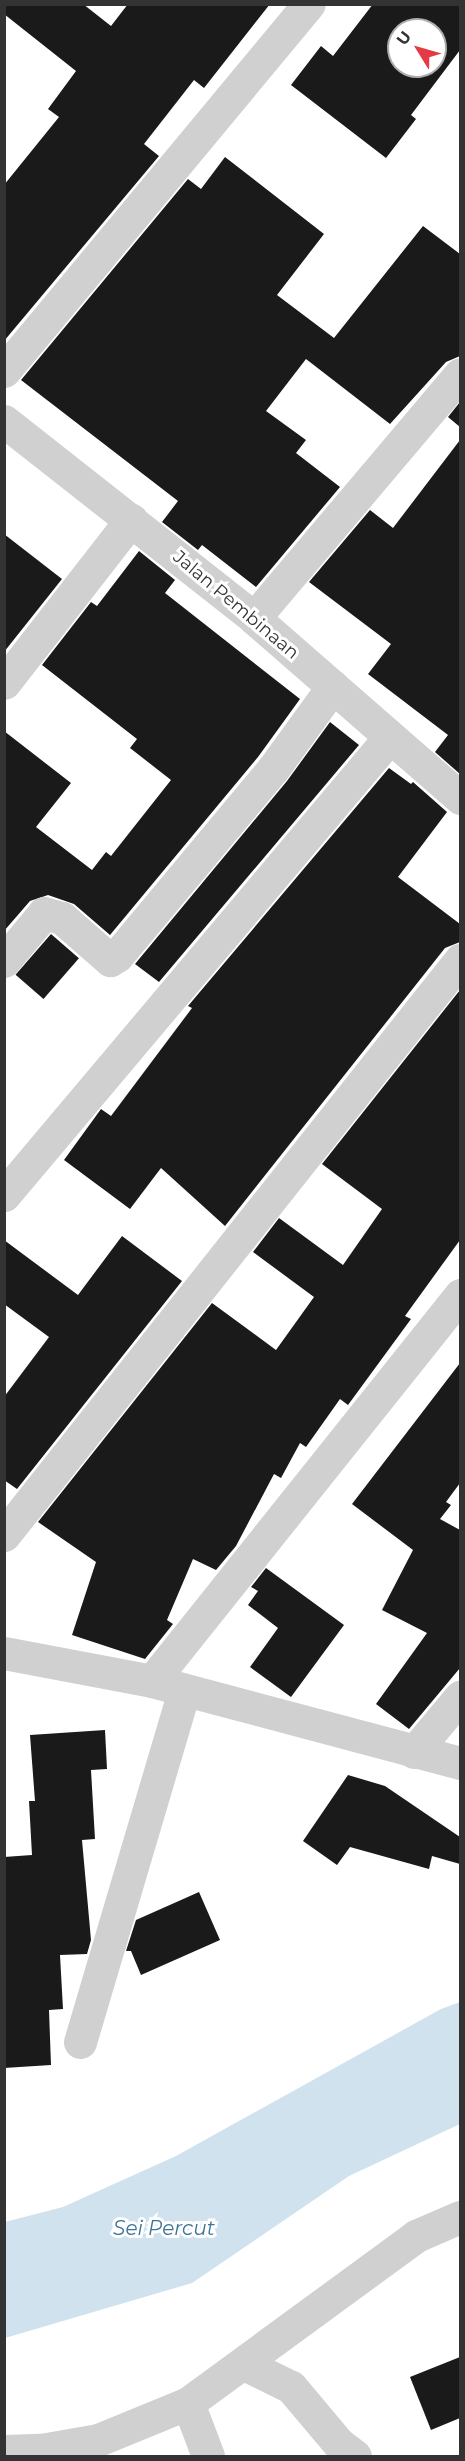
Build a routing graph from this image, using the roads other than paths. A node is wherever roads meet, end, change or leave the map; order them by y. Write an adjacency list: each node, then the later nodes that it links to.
1 (309, 4): 2 (street)
2 (4, 371)
3 (460, 374): 6 (street)
4 (4, 421): 5 (street, Jalan Pembinaan)
5 (131, 520): 6 (street, Jalan Pembinaan); 7 (street)
6 (254, 618): 8 (street, Jalan Pembinaan)
7 (4, 683)
8 (333, 686): 9 (street, Jalan Pembinaan); 12 (street)
9 (390, 736): 10 (street, Jalan Pembinaan); 13 (street)
10 (460, 798)
11 (460, 960): 15 (street)
12 (4, 961)
13 (4, 1195)
14 (460, 1295): 17 (street)
15 (4, 1535)
16 (4, 1653): 17 (street)
17 (152, 1681): 18 (street)
18 (184, 1690): 20 (street); 22 (street)
19 (460, 1697): 20 (street)
20 (414, 1752): 21 (street)
21 (460, 1763)
22 (80, 2042)
23 (460, 2217): 24 (street)
24 (244, 2364): 25 (street); 28 (street)
25 (188, 2403): 26 (street); 27 (street)
26 (4, 2451)
27 (208, 2457)
28 (355, 2457)

